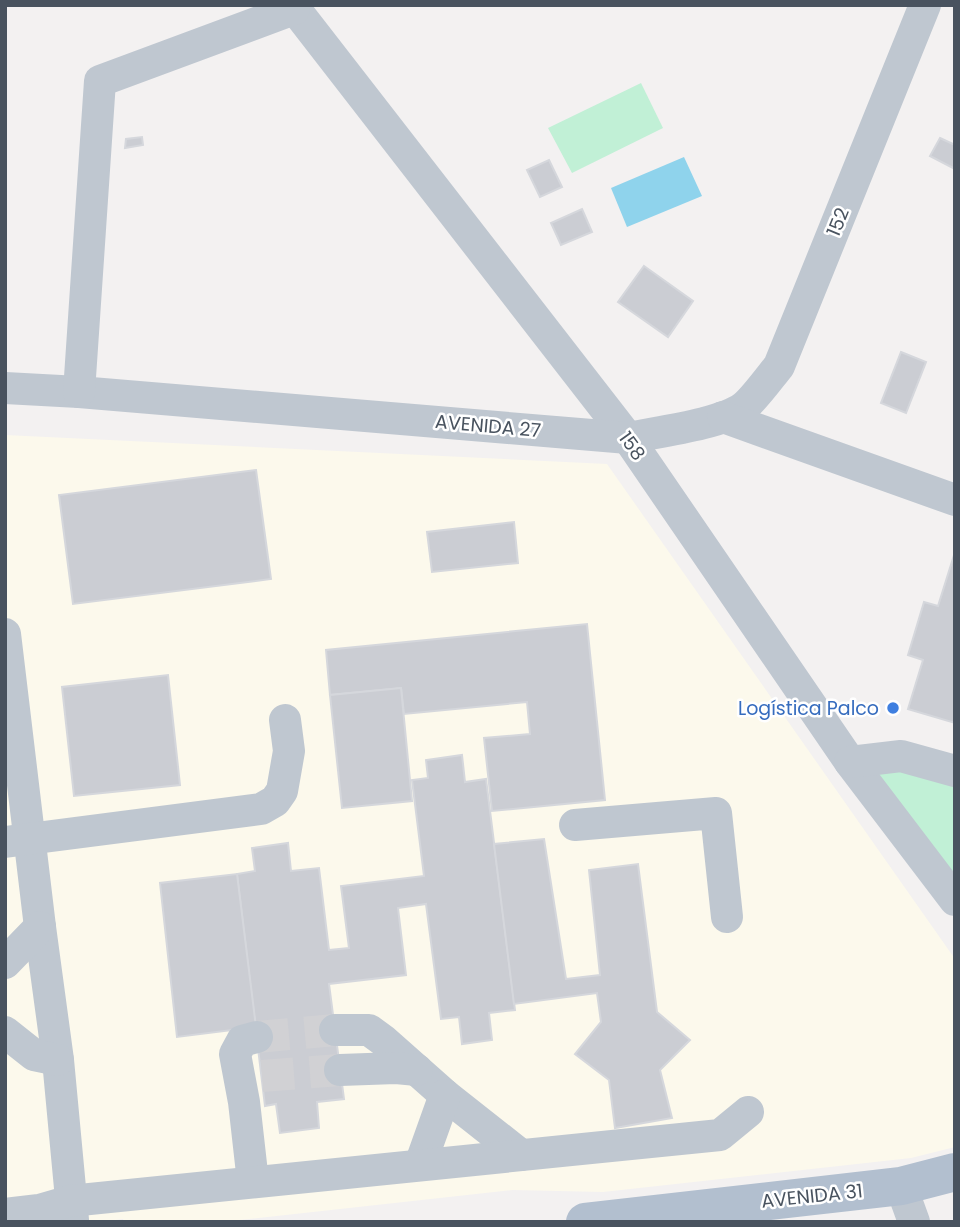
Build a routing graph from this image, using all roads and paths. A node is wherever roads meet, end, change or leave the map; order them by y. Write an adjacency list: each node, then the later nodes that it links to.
1 (925, 5): 5 (street, 152)
2 (293, 7): 4 (street); 6 (street, 158)
3 (5, 388): 4 (street, AVENIDA 27)
4 (79, 392): 6 (street, AVENIDA 27)
5 (723, 417): 6 (street, AVENIDA 27); 7 (street)
6 (628, 438): 10 (street, 158)
7 (955, 500)
8 (5, 634): 13 (street)
9 (285, 720): 13 (street)
10 (850, 762): 11 (street); 14 (street, 158)
11 (955, 771)
12 (575, 825): 15 (street)
13 (17, 840): 16 (street)
14 (955, 900)
15 (727, 917)
16 (40, 927): 17 (street); 21 (street)
17 (5, 963)
18 (335, 1030): 23 (street)
19 (5, 1032): 21 (street)
20 (257, 1037): 26 (street)
21 (58, 1060): 33 (street)
22 (340, 1070): 23 (street)
23 (417, 1070): 25 (street)
24 (262, 1076): 26 (street)
25 (445, 1095): 28 (street); 29 (street)
26 (244, 1102): 31 (street)
27 (748, 1112): 28 (street)
28 (522, 1155): 29 (street)
29 (420, 1165): 31 (street)
30 (955, 1172): 32 (main road, AVENIDA 31)
31 (253, 1182): 33 (street)
32 (901, 1186): 35 (main road, AVENIDA 31); 36 (street)
33 (72, 1211): 34 (street)
34 (5, 1214)
35 (585, 1222)
36 (915, 1222)

